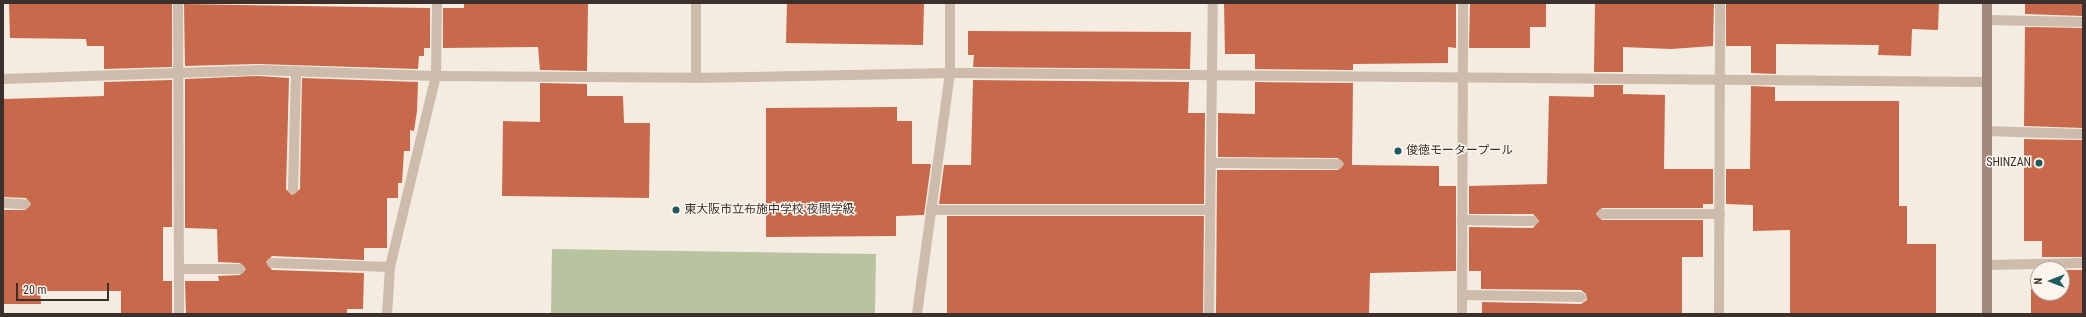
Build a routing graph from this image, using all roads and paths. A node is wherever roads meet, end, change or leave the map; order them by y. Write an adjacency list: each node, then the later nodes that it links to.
1 (178, 3): 12 (street)
2 (437, 3): 14 (street)
3 (696, 3): 16 (street)
4 (950, 3): 13 (street)
5 (1213, 3): 15 (street)
6 (1463, 3): 18 (street)
7 (1720, 3): 19 (street)
8 (1987, 3): 9 (street)
9 (1987, 20): 10 (street); 20 (street)
10 (2083, 22)
11 (296, 71): 12 (street); 14 (street); 25 (street)
12 (179, 73): 17 (street); 38 (street)
13 (950, 73): 15 (street); 16 (street); 28 (street)
14 (436, 76): 16 (street); 37 (street)
15 (1213, 76): 18 (street); 23 (street)
16 (696, 78)
17 (3, 79)
18 (1463, 79): 19 (street); 32 (street)
19 (1720, 81): 20 (street); 31 (street)
20 (1987, 82): 21 (street)
21 (1987, 131): 22 (street); 36 (street)
22 (2083, 134)
23 (1211, 163): 24 (street); 29 (street)
24 (1338, 164)
25 (293, 189)
26 (3, 203): 27 (street)
27 (25, 204)
28 (931, 210): 29 (street); 44 (street)
29 (1210, 210): 45 (street)
30 (1602, 214): 31 (street)
31 (1720, 214): 47 (street)
32 (1462, 220): 33 (street); 40 (street)
33 (1533, 221)
34 (272, 263): 37 (street)
35 (2083, 263): 36 (street)
36 (1987, 265): 48 (street)
37 (390, 267): 43 (street)
38 (179, 269): 39 (street); 42 (street)
39 (240, 269)
40 (1462, 296): 41 (street); 46 (street)
41 (1581, 297)
42 (179, 314)
43 (387, 314)
44 (917, 314)
45 (1209, 314)
46 (1462, 314)
47 (1719, 314)
48 (1987, 314)

